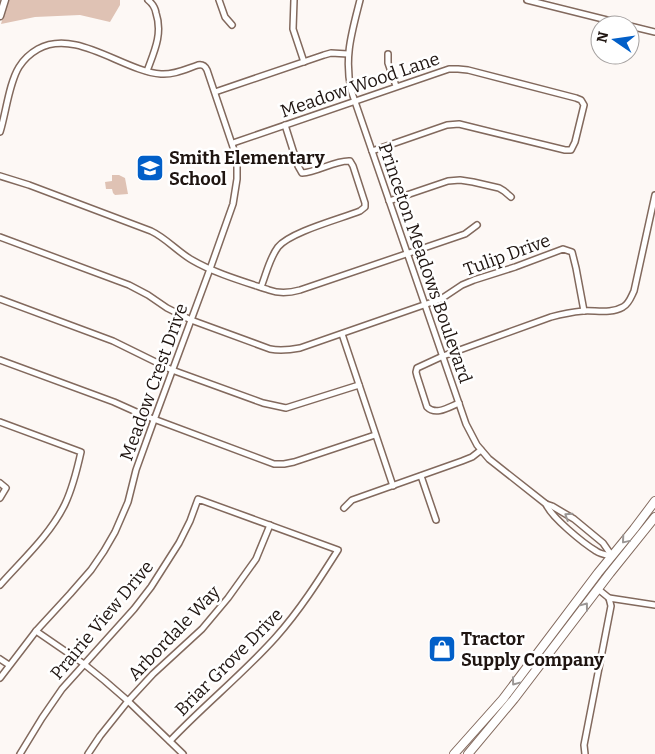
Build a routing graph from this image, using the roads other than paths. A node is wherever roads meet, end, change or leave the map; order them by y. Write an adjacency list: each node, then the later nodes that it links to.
1 (5, 0): 8 (main road)
2 (148, 0): 15 (street)
3 (219, 0): 9 (street)
4 (294, 0): 14 (street)
5 (360, 0): 12 (street, Princeton Meadows Boulevard)
6 (527, 0): 7 (street)
7 (590, 15)
8 (0, 16)
9 (232, 25)
10 (640, 28): 11 (street)
11 (655, 32)
12 (348, 54): 14 (street); 18 (street, Princeton Meadows Boulevard)
13 (388, 54): 16 (street)
14 (304, 62): 17 (street)
15 (147, 71): 17 (street, Meadow Crest Drive); 20 (street)
16 (396, 86): 18 (street, Meadow Wood Lane); 22 (street, Meadow Wood Lane)
17 (215, 92): 21 (street, Meadow Crest Drive)
18 (354, 101): 19 (street, Meadow Wood Lane); 22 (street, Princeton Meadows Boulevard)
19 (285, 125): 21 (street, Meadow Wood Lane); 31 (street)
20 (0, 132)
21 (233, 143): 30 (street, Meadow Crest Drive)
22 (372, 151): 26 (street, Princeton Meadows Boulevard)
23 (0, 176): 30 (street)
24 (655, 195): 34 (street)
25 (511, 196): 26 (street)
26 (389, 201): 29 (street, Princeton Meadows Boulevard)
27 (477, 225): 29 (street)
28 (0, 237): 35 (street)
29 (407, 253): 31 (street); 33 (street, Princeton Meadows Boulevard)
30 (210, 269): 31 (street); 35 (street, Meadow Crest Drive)
31 (260, 287)
32 (0, 299): 39 (street)
33 (425, 305): 34 (street, Tulip Drive); 36 (street); 37 (street, Princeton Meadows Boulevard)
34 (584, 311): 37 (street)
35 (191, 320): 36 (street); 39 (street, Meadow Crest Drive)
36 (342, 334): 40 (street)
37 (443, 356): 41 (street, Princeton Meadows Boulevard); 41 (street)
38 (0, 360): 42 (street)
39 (172, 370): 40 (street); 42 (street, Meadow Crest Drive)
40 (359, 385): 44 (street)
41 (459, 403): 45 (street, Princeton Meadows Boulevard)
42 (154, 420): 44 (street); 61 (street, Meadow Crest Drive)
43 (0, 422): 57 (street)
44 (375, 435): 48 (street)
45 (481, 450): 46 (street); 51 (street, Princeton Meadows Boulevard)
46 (421, 476): 48 (street); 54 (street)
47 (0, 483): 49 (street)
48 (393, 486): 52 (street)
49 (0, 498)
50 (655, 501): 56 (highway, one-way to 56)
51 (546, 504): 56 (street, Princeton Meadows Boulevard, one-way to 51); 56 (street, Princeton Meadows Boulevard)
52 (344, 508)
53 (655, 517): 58 (highway)
54 (436, 520)
55 (270, 525): 63 (street, Prairie View Drive); 66 (street, Arbordale Way); 67 (street, Briar Grove Drive)
56 (612, 556): 71 (highway, one-way to 71)
57 (0, 584)
58 (598, 589): 59 (street); 72 (highway, one-way to 58)
59 (609, 598): 60 (street); 73 (street)
60 (655, 605)
61 (36, 631): 63 (street); 64 (street, Meadow Crest Drive)
62 (0, 659): 64 (street)
63 (84, 664): 66 (street); 68 (street, Prairie View Drive)
64 (9, 665): 65 (street, Meadow Crest Drive)
65 (0, 678)
66 (128, 701): 67 (street); 69 (street, Arbordale Way)
67 (170, 741): 70 (street)
68 (20, 754)
69 (88, 754)
70 (184, 754)
71 (454, 754)
72 (468, 754)
73 (586, 754)

